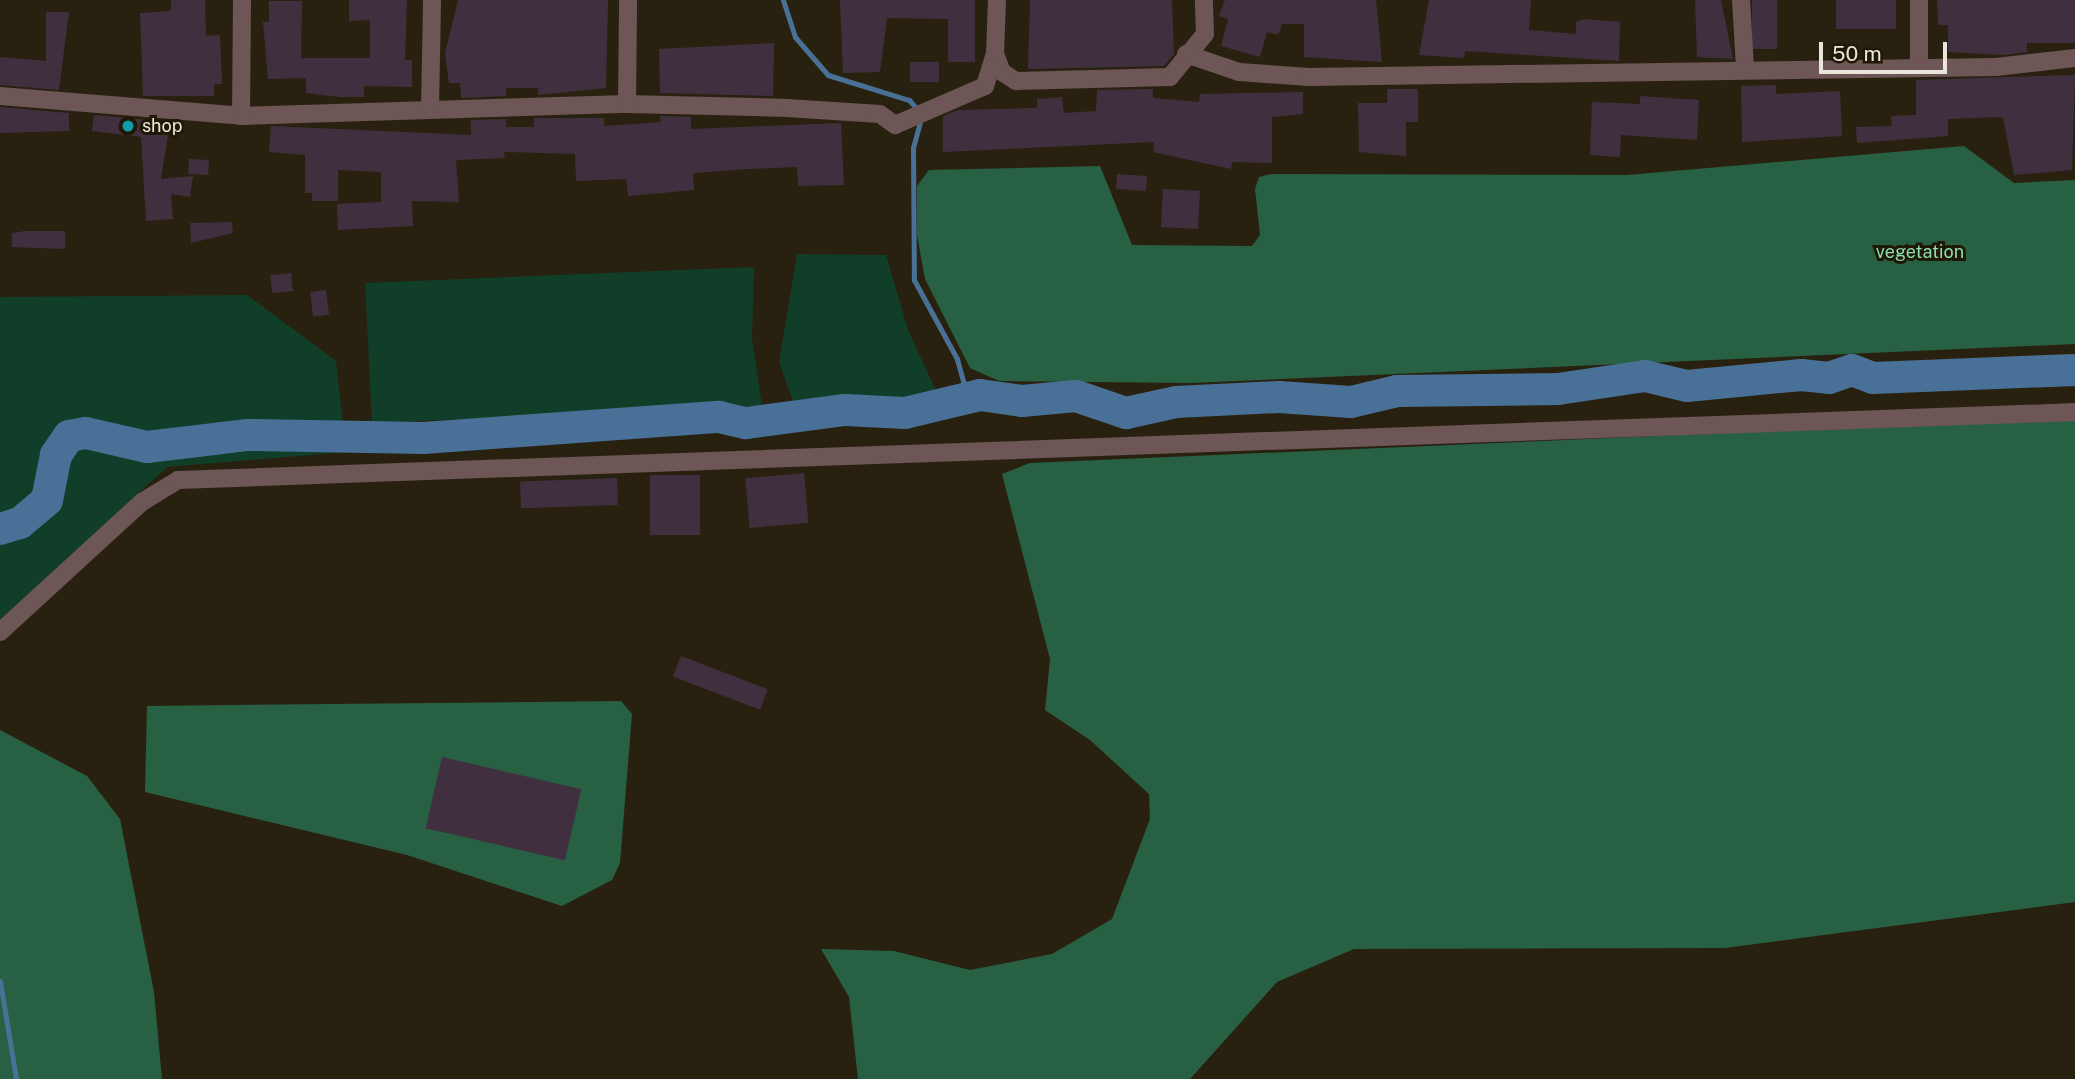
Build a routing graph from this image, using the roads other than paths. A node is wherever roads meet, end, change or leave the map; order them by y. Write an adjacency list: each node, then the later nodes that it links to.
1 (242, 0): 16 (street)
2 (432, 0): 15 (street)
3 (628, 0): 14 (street)
4 (997, 0): 8 (street)
5 (1204, 0): 9 (street)
6 (1741, 0): 12 (street)
7 (1919, 0): 11 (street)
8 (995, 54): 9 (street); 14 (street)
9 (1186, 54): 12 (street)
10 (2075, 58): 11 (street)
11 (1919, 66): 12 (street)
12 (1745, 67)
13 (0, 96): 16 (street)
14 (627, 104): 15 (street)
15 (430, 108): 16 (street)
16 (241, 116)
17 (2075, 412): 18 (street)
18 (0, 632)

